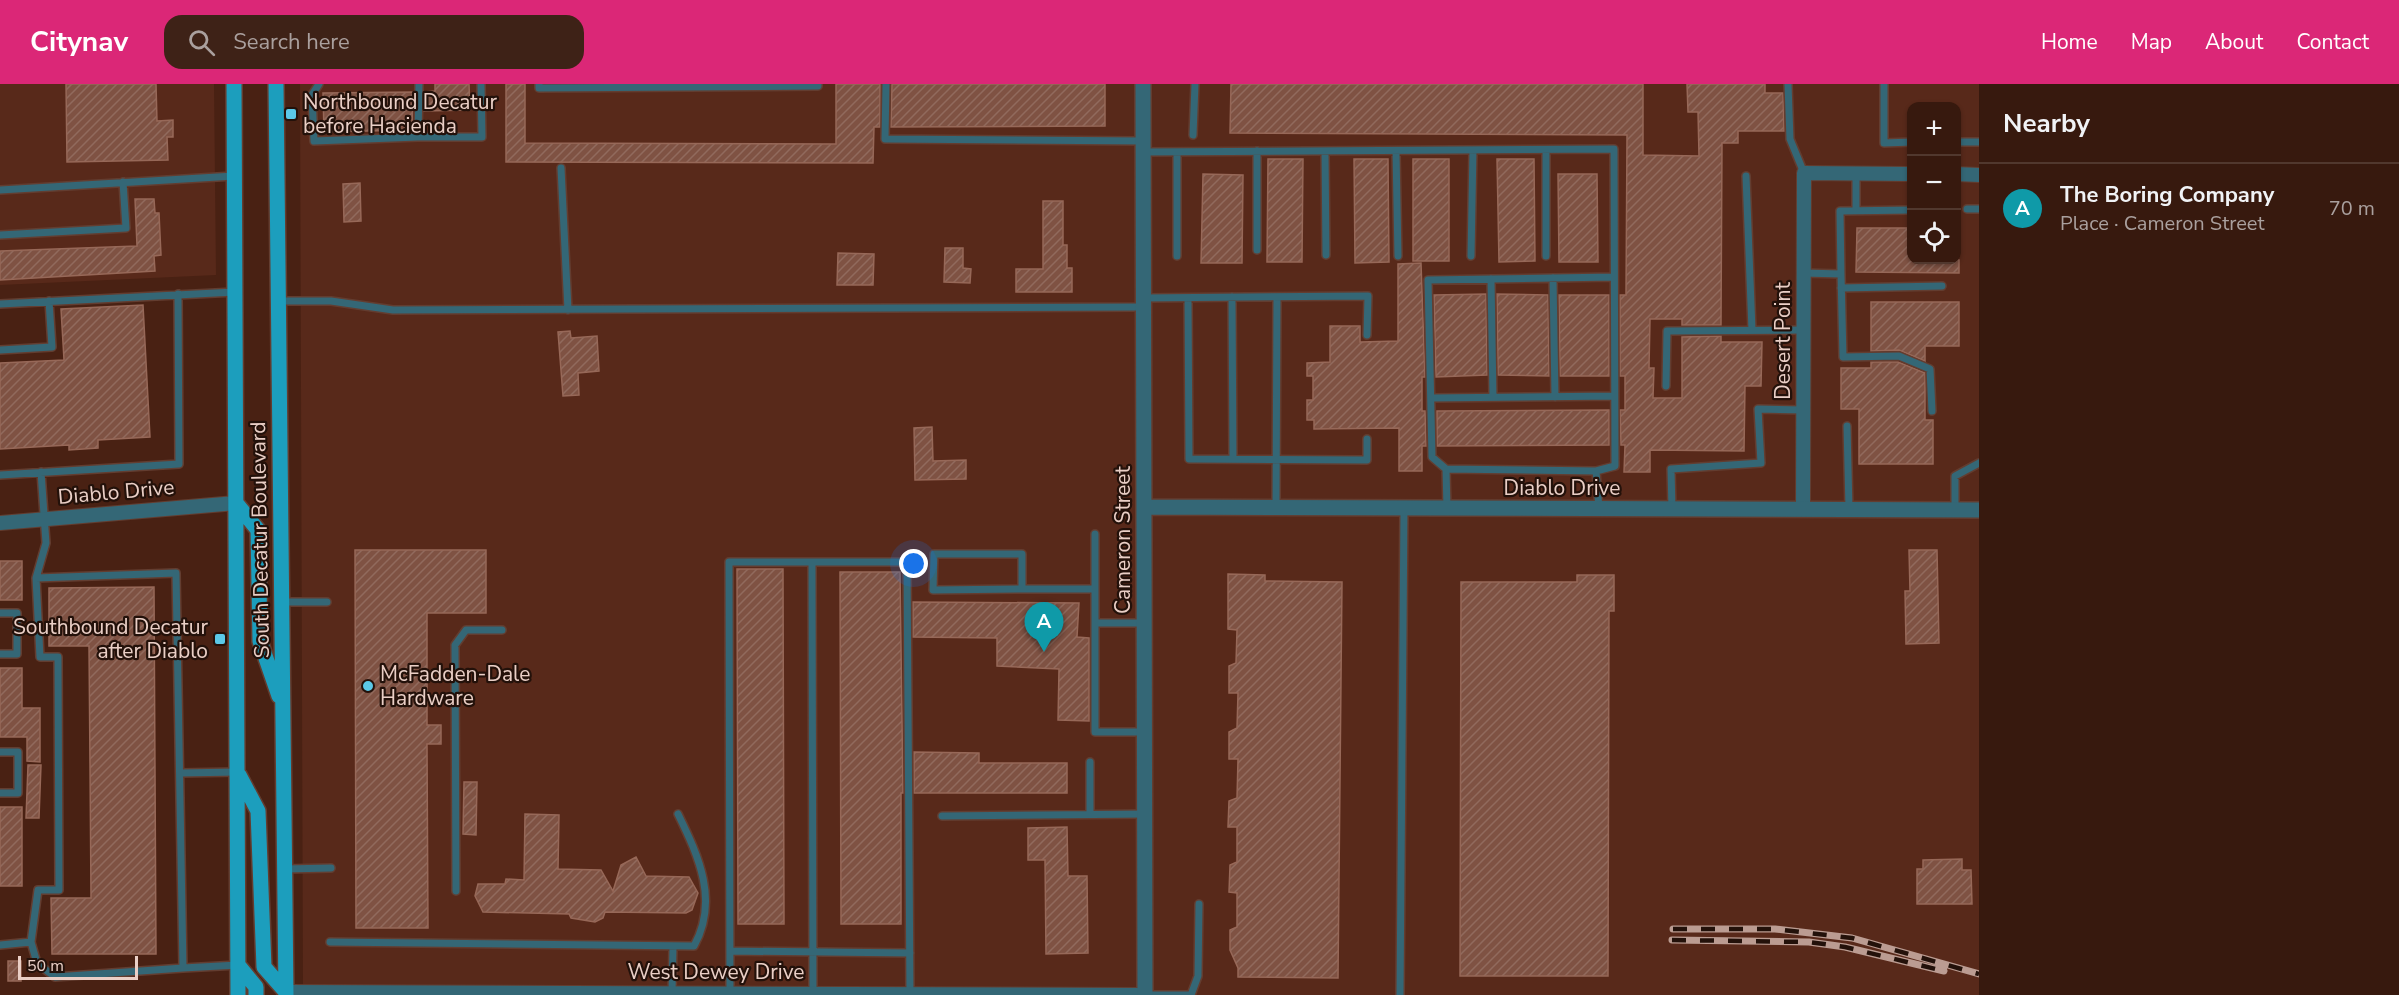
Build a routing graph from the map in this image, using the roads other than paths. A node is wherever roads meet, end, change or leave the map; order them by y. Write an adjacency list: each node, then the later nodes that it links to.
1 (234, 84): 31 (main road, South Decatur Boulevard)
2 (276, 84): 59 (main road, South Decatur Boulevard)
3 (319, 84): 14 (lane)
4 (419, 84): 14 (lane)
5 (481, 84): 14 (lane)
6 (538, 84): 7 (lane)
7 (818, 84)
8 (886, 84): 18 (lane)
9 (1143, 84): 18 (street, Cameron Street)
10 (1195, 84): 13 (lane)
11 (1788, 84): 26 (lane)
12 (1884, 84): 15 (lane)
13 (1194, 135)
14 (418, 136)
15 (1907, 142)
16 (1961, 142): 17 (lane)
17 (1979, 142)
18 (1143, 147): 23 (lane); 60 (street, Cameron Street)
19 (1473, 150): 22 (lane); 24 (lane); 44 (lane)
20 (1257, 151): 21 (lane); 23 (lane); 40 (lane)
21 (1325, 151): 24 (lane); 41 (lane)
22 (1546, 151): 45 (lane); 48 (lane)
23 (1177, 152): 42 (lane)
24 (1396, 152): 43 (lane)
25 (561, 168): 62 (lane)
26 (1804, 174): 27 (street); 46 (street, Desert Point)
27 (1856, 174): 28 (street); 38 (lane)
28 (1907, 174)
29 (1961, 174): 30 (street)
30 (1979, 175)
31 (234, 176): 33 (lane); 53 (main road, South Decatur Boulevard)
32 (1746, 176): 63 (lane)
33 (123, 182): 34 (lane); 39 (lane)
34 (0, 190)
35 (1967, 209): 36 (lane)
36 (1979, 209)
37 (1907, 210): 38 (lane)
38 (1856, 211): 47 (lane)
39 (0, 235)
40 (1257, 250)
41 (1326, 255)
42 (1177, 256)
43 (1398, 256)
44 (1471, 256)
45 (1546, 256)
46 (1804, 273): 47 (lane); 64 (street, Desert Point)
47 (1841, 274): 52 (lane)
48 (1613, 277): 49 (lane); 68 (lane)
49 (1553, 278): 50 (lane); 70 (lane)
50 (1491, 279): 69 (lane); 71 (lane)
51 (1942, 286): 52 (lane)
52 (1841, 288): 73 (lane)
53 (235, 292): 54 (lane); 83 (main road, South Decatur Boulevard)
54 (178, 294): 58 (lane); 81 (lane)
55 (1232, 297): 56 (lane); 57 (lane); 76 (lane)
56 (1277, 297): 65 (lane); 77 (lane)
57 (1188, 298): 60 (lane); 76 (lane)
58 (49, 301): 61 (lane); 66 (lane)
59 (279, 301): 62 (lane); 101 (main road, South Decatur Boulevard)
60 (1143, 302): 62 (lane); 84 (street, Cameron Street)
61 (0, 304)
62 (568, 310)
63 (1752, 330): 64 (lane); 67 (lane)
64 (1804, 330): 72 (street, Desert Point)
65 (1367, 335)
66 (0, 350)
67 (1666, 386)
68 (1614, 396): 70 (lane); 80 (lane)
69 (1493, 397): 70 (lane); 71 (lane)
70 (1555, 397)
71 (1431, 398): 79 (lane)
72 (1803, 410): 89 (lane); 90 (street, Desert Point)
73 (1932, 411)
74 (1847, 426): 91 (lane)
75 (1367, 439): 77 (lane)
76 (1233, 459): 77 (lane)
77 (1276, 460): 85 (lane)
78 (1979, 463): 92 (lane)
79 (1446, 469): 80 (lane); 87 (lane)
80 (1596, 471): 88 (lane)
81 (42, 472): 82 (lane); 94 (lane)
82 (0, 475)
83 (236, 503): 94 (street, Diablo Drive); 108 (main road); 112 (main road, South Decatur Boulevard)
84 (1144, 507): 85 (street, Diablo Drive); 105 (street, Cameron Street)
85 (1276, 508): 86 (street, Diablo Drive)
86 (1404, 508): 87 (street, Diablo Drive); 146 (lane)
87 (1448, 508): 88 (street, Diablo Drive)
88 (1599, 509): 89 (street, Diablo Drive)
89 (1672, 509): 90 (street, Diablo Drive)
90 (1803, 509): 91 (street, Diablo Drive)
91 (1849, 509): 92 (street, Diablo Drive)
92 (1955, 509): 93 (street, Diablo Drive)
93 (1979, 510)
94 (45, 520): 95 (street, Diablo Drive); 98 (lane)
95 (0, 523)
96 (1095, 534): 100 (lane)
97 (812, 562): 127 (lane); 128 (lane); 129 (lane)
98 (36, 578): 113 (lane); 123 (lane)
99 (1022, 589): 99 (lane); 100 (lane)
100 (1095, 589): 104 (lane)
101 (282, 602): 102 (lane); 108 (main road, South Decatur Boulevard)
102 (327, 602)
103 (0, 613): 107 (lane)
104 (1095, 623): 105 (lane); 109 (lane)
105 (1144, 623): 109 (street, Cameron Street)
106 (502, 630): 121 (lane)
107 (0, 654)
108 (283, 709): 120 (main road, South Decatur Boulevard)
109 (1144, 732): 117 (street, Cameron Street)
110 (0, 752): 114 (lane)
111 (1090, 762): 116 (lane)
112 (238, 772): 113 (lane); 130 (main road, South Decatur Boulevard); 132 (main road)
113 (180, 773): 131 (lane)
114 (0, 793)
115 (678, 814): 126 (lane)
116 (1090, 814): 117 (lane); 118 (lane)
117 (1145, 814): 144 (street, Cameron Street)
118 (942, 816)
119 (331, 868): 120 (lane)
120 (285, 869): 132 (main road, South Decatur Boulevard)
121 (456, 891)
122 (1199, 904): 145 (lane)
123 (31, 942): 125 (lane); 131 (lane)
124 (330, 942): 126 (lane)
125 (0, 945)
126 (673, 947): 134 (lane)
127 (730, 951): 128 (lane); 135 (lane)
128 (813, 952): 129 (lane); 136 (lane)
129 (910, 953): 140 (lane)
130 (238, 964): 131 (lane); 142 (main road, South Decatur Boulevard); 143 (main road)
131 (183, 968)
132 (286, 993): 133 (street, West Dewey Drive)
133 (343, 993): 137 (street, West Dewey Drive)
134 (672, 993): 135 (street, West Dewey Drive); 137 (street, West Dewey Drive)
135 (730, 993): 138 (street, West Dewey Drive)
136 (813, 993): 138 (street, West Dewey Drive); 139 (street, West Dewey Drive)
137 (650, 994)
138 (791, 994)
139 (847, 994): 140 (street, West Dewey Drive)
140 (910, 994): 141 (street, West Dewey Drive)
141 (946, 994): 144 (street, West Dewey Drive)
142 (238, 995)
143 (256, 995)
144 (1145, 995): 145 (lane)
145 (1191, 995)
146 (1400, 995)

